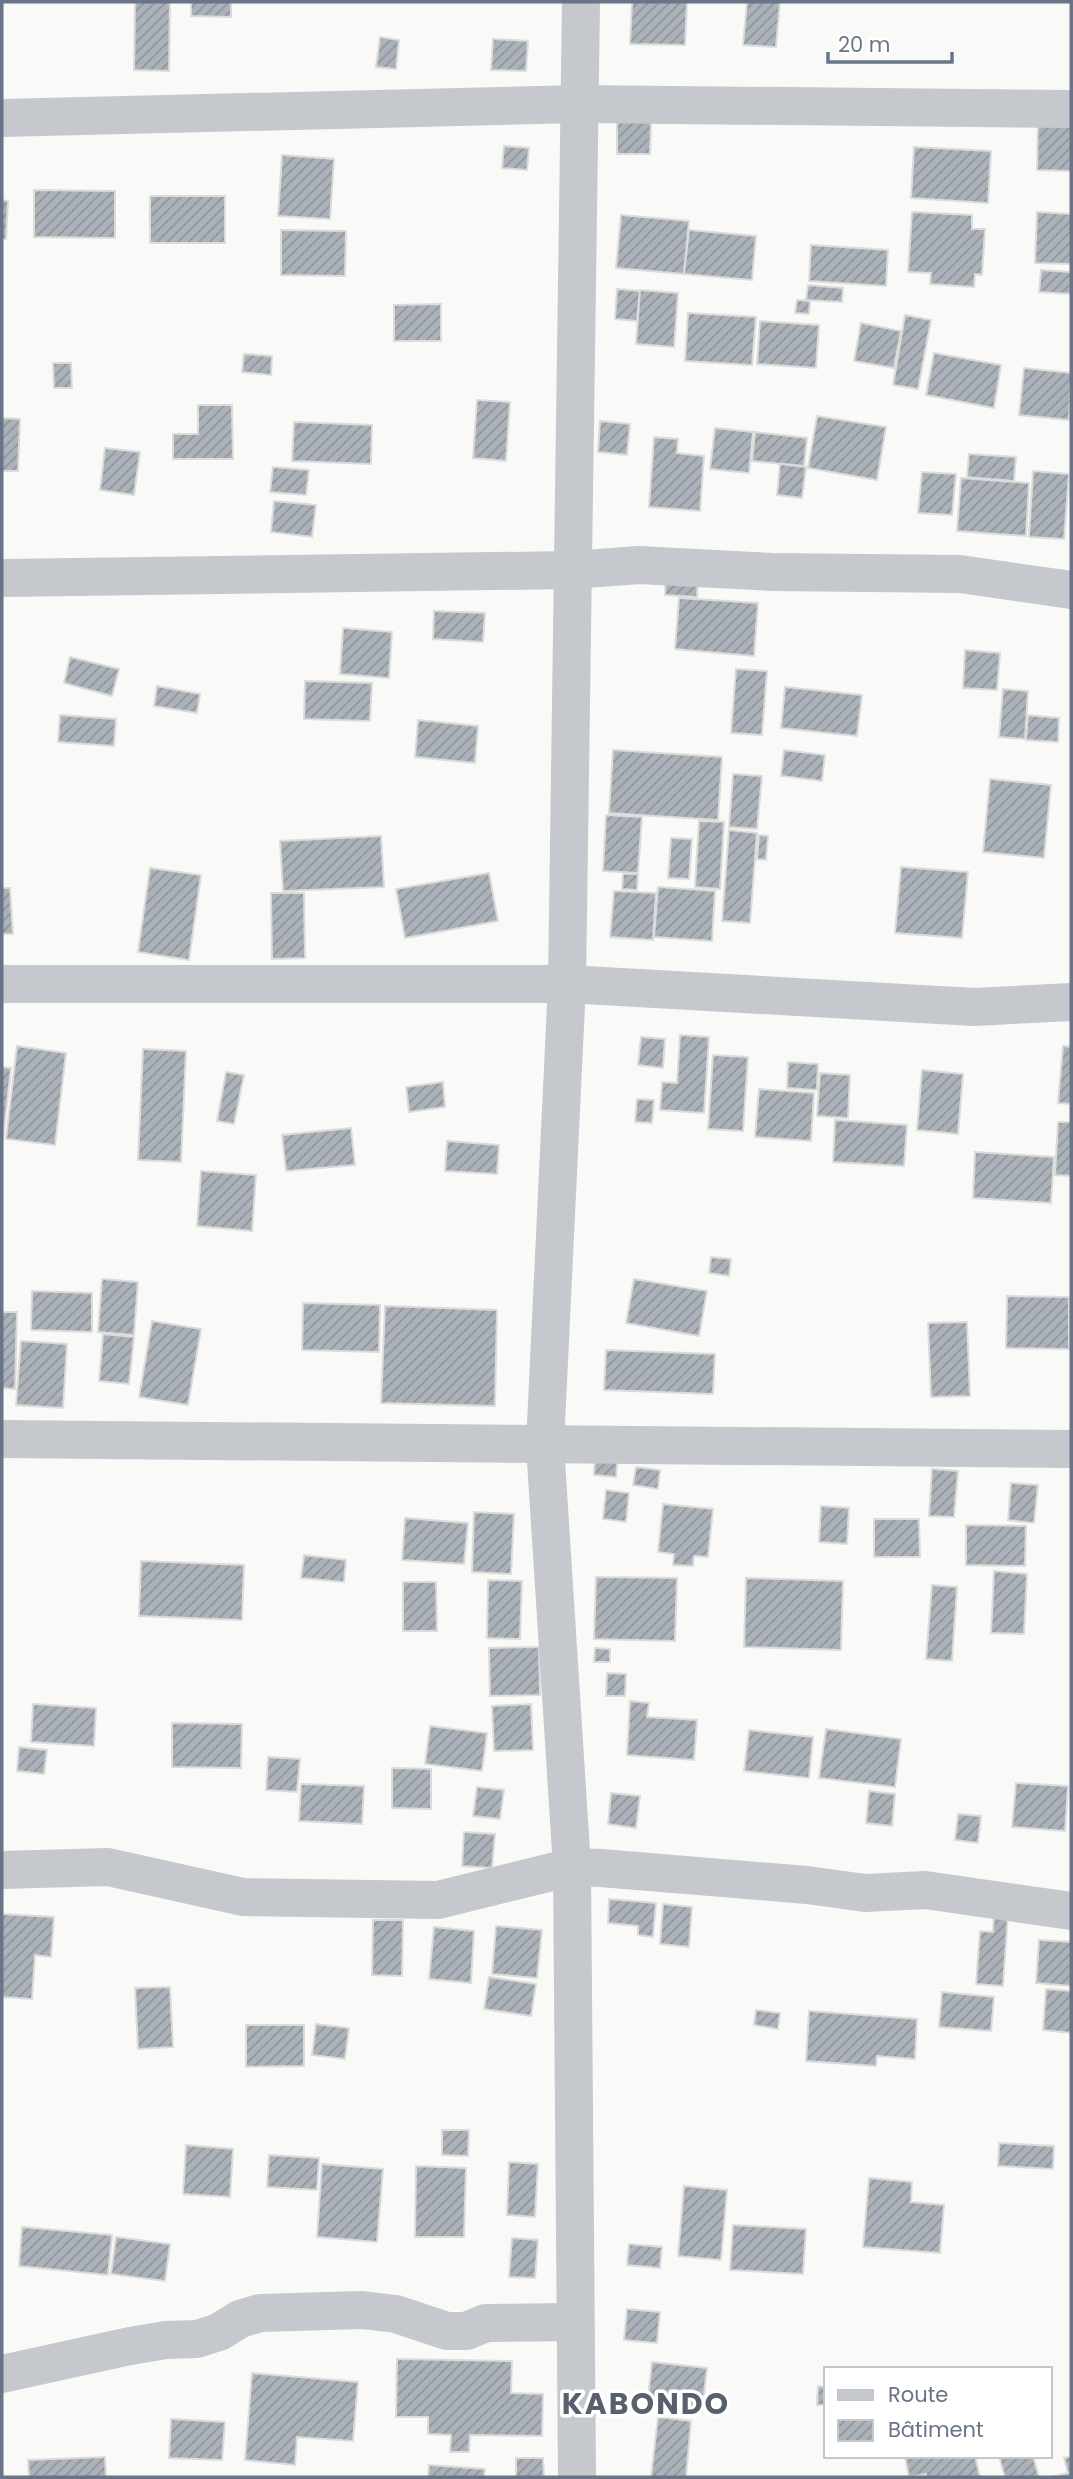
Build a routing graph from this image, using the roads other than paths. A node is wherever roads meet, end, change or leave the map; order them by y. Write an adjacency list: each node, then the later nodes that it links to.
1 (581, 2): 2 (street)
2 (579, 104): 3 (street); 4 (street); 5 (street)
3 (1071, 109)
4 (2, 118)
5 (572, 570): 6 (street); 7 (street); 9 (street)
6 (2, 578)
7 (1071, 590)
8 (2, 984): 9 (street)
9 (567, 984): 10 (street); 12 (street)
10 (1071, 1002)
11 (2, 1439): 12 (street)
12 (545, 1445): 13 (street); 14 (street)
13 (1071, 1449)
14 (572, 1867): 15 (street); 16 (street); 17 (street)
15 (2, 1870)
16 (1071, 1911)
17 (574, 2322): 18 (street); 19 (street)
18 (2, 2374)
19 (577, 2477)

